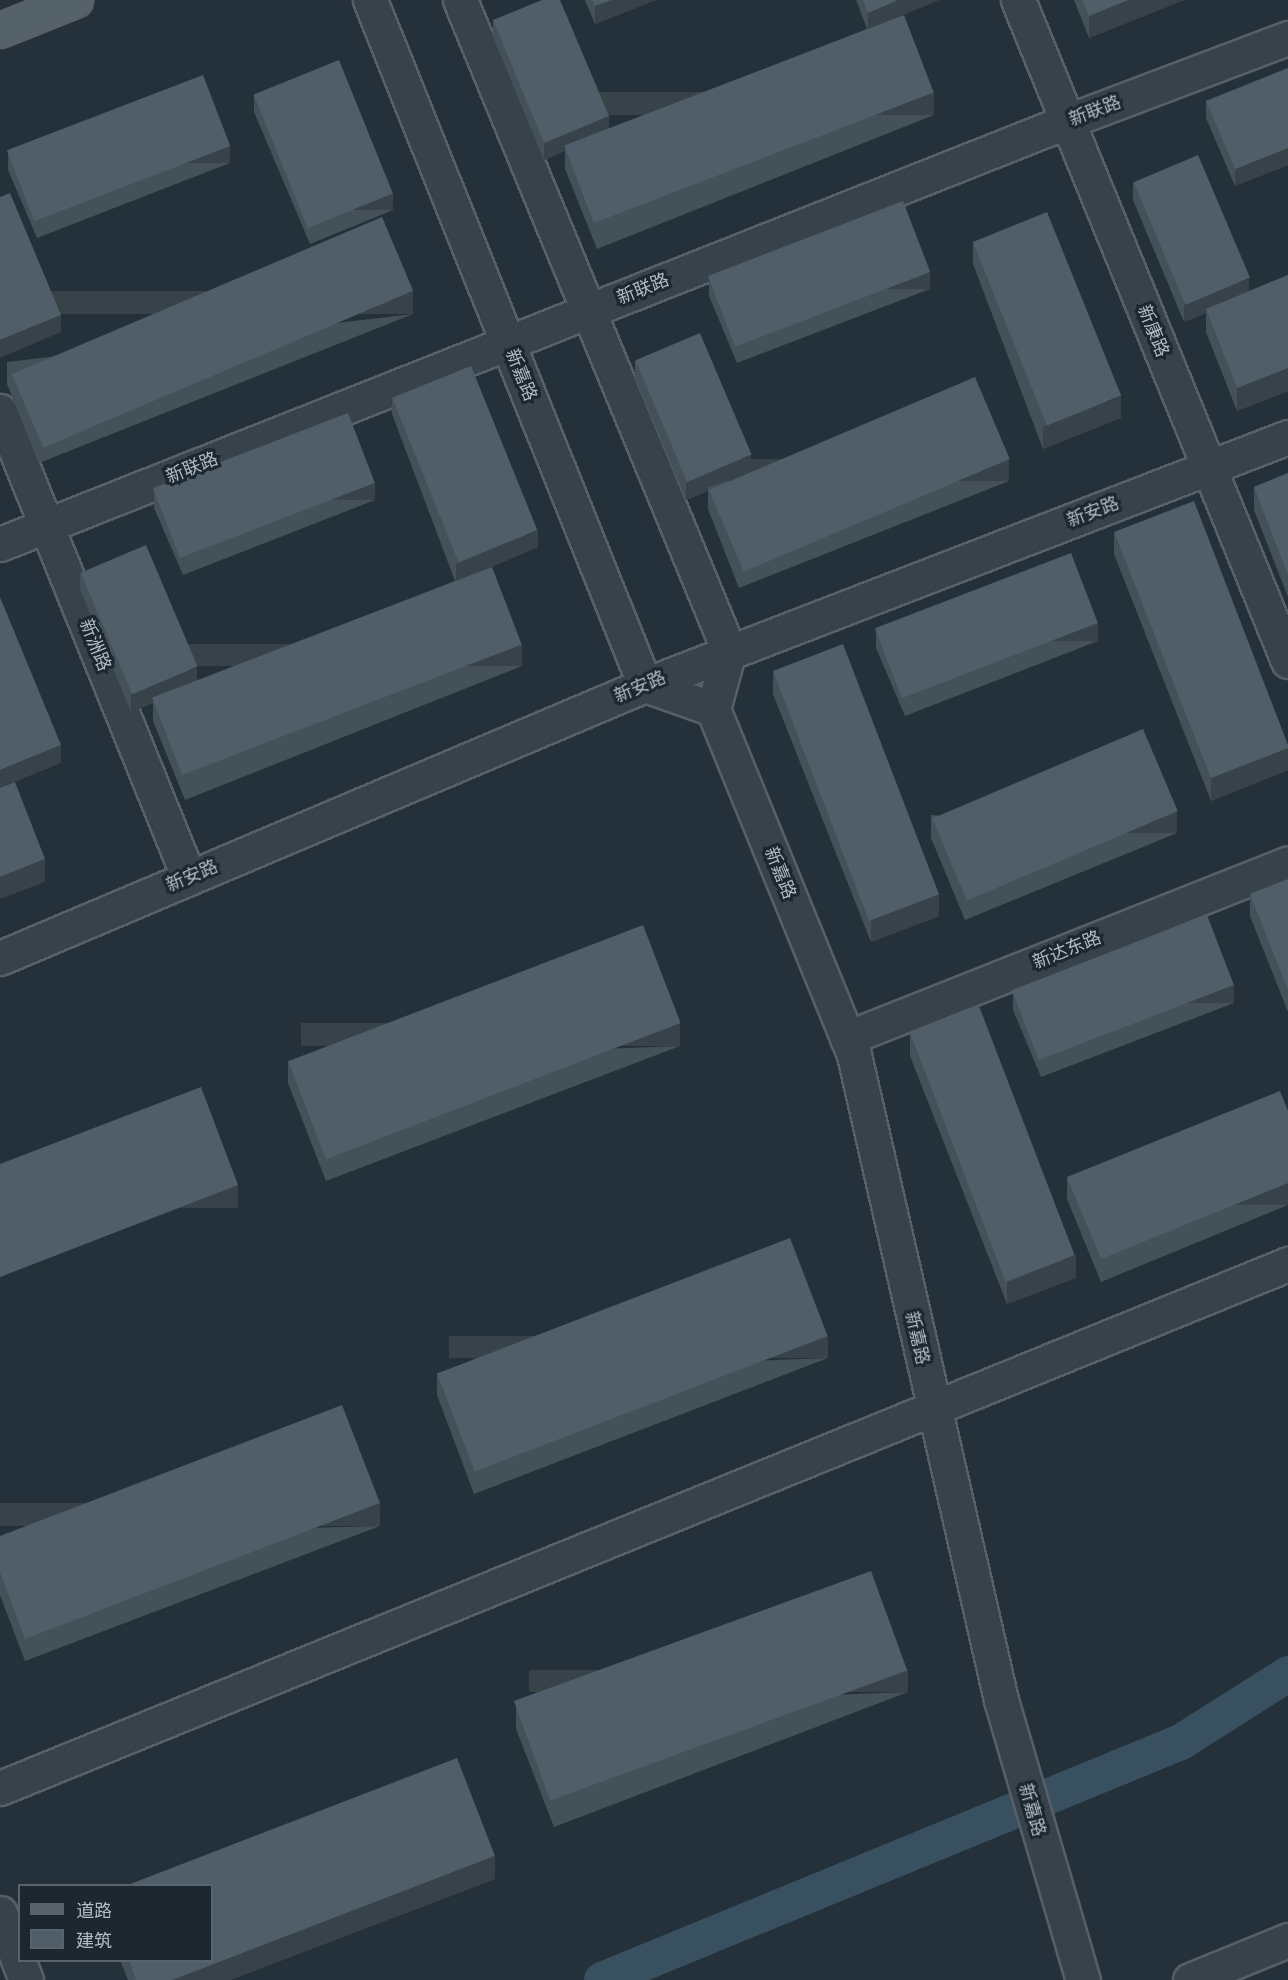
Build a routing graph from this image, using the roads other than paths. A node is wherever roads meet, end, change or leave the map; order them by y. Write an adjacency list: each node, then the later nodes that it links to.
1 (75, 0): 5 (main road)
2 (370, 0): 9 (street, 新嘉路)
3 (460, 0): 8 (street)
4 (1018, 0): 7 (street, 新康路)
5 (0, 30)
6 (1288, 38): 7 (street, 新联路)
7 (1068, 122): 8 (street, 新联路); 12 (street, 新康路)
8 (588, 311): 9 (street, 新联路); 15 (street)
9 (508, 343): 13 (street, 新联路); 17 (street, 新嘉路)
10 (0, 411): 13 (street, 新洲路)
11 (1288, 437): 12 (street, 新安路)
12 (1209, 468): 15 (street, 新安路); 16 (street, 新康路)
13 (46, 526): 14 (street, 新联路); 20 (street, 新洲路)
14 (0, 544)
15 (729, 651): 17 (street, 新安路); 18 (street)
16 (1288, 661)
17 (645, 685): 18 (street); 20 (street, 新安路)
18 (712, 709): 22 (street, 新嘉路)
19 (1288, 863): 22 (street, 新达东路)
20 (189, 878): 21 (street, 新安路)
21 (0, 958)
22 (847, 1038): 24 (street, 新嘉路)
23 (1288, 1264): 24 (street)
24 (933, 1408): 25 (street); 31 (street, 新嘉路)
25 (0, 1788)
26 (0, 1913): 28 (street)
27 (1288, 1940): 32 (street)
28 (18, 1959)
29 (19, 1962): 30 (street)
30 (26, 1980)
31 (1083, 1980)
32 (1190, 1980)

